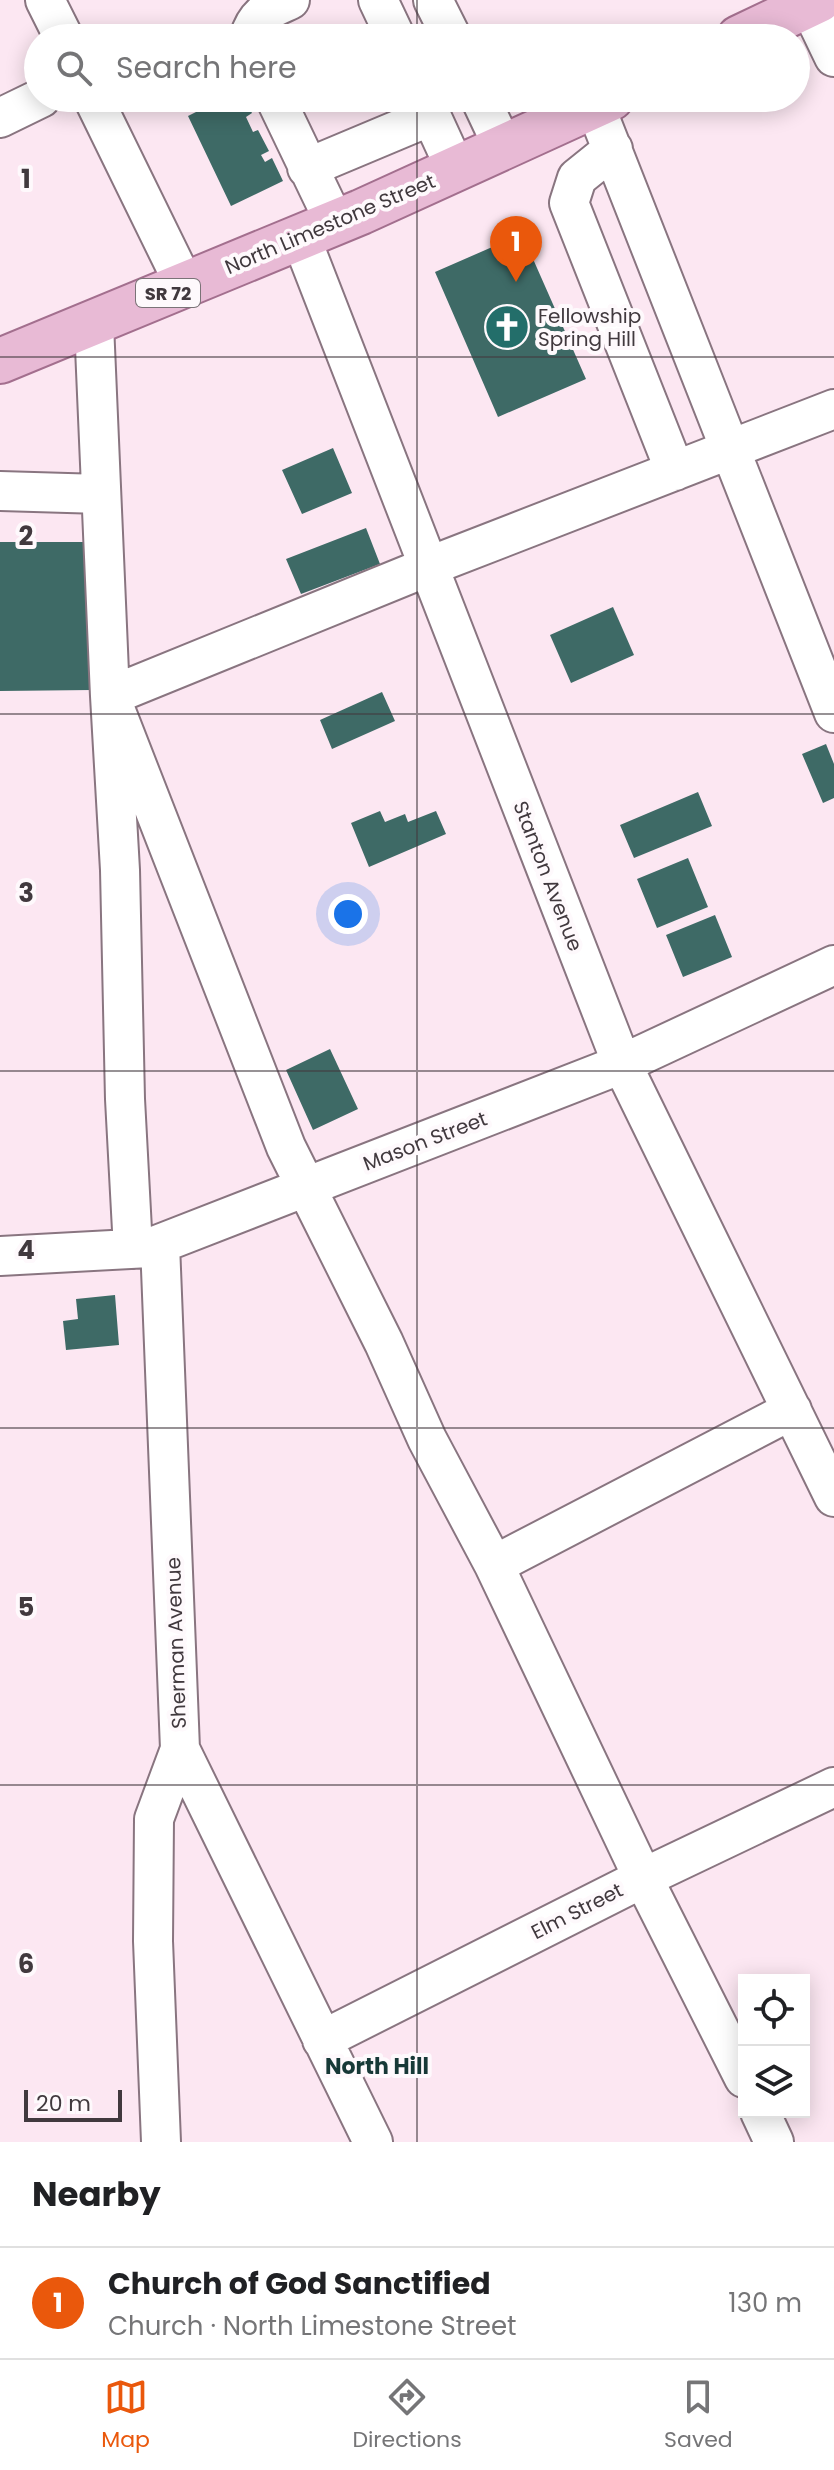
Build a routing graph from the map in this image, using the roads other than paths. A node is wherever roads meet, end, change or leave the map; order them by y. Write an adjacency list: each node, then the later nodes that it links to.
1 (45, 0): 6 (street)
2 (290, 0): 7 (street)
3 (378, 0): 8 (street)
4 (433, 0): 9 (street)
5 (814, 2): 10 (main road); 11 (street)
6 (57, 24)
7 (253, 24)
8 (389, 24)
9 (445, 24)
10 (768, 24)
11 (834, 57)
12 (24, 106): 20 (street)
13 (100, 112): 26 (street)
14 (281, 112): 23 (street, Stanton Avenue)
15 (417, 112): 23 (street)
16 (429, 112): 24 (street)
17 (487, 112): 21 (street)
18 (582, 112): 21 (main road, North Limestone Street / SR 72)
19 (605, 112): 22 (street)
20 (0, 118)
21 (504, 149): 24 (main road, North Limestone Street / SR 72)
22 (613, 149): 30 (street); 31 (street)
23 (307, 168): 25 (street, Stanton Avenue)
24 (456, 170): 25 (main road, North Limestone Street / SR 72)
25 (318, 231): 26 (main road, North Limestone Street / SR 72); 34 (street, Stanton Avenue)
26 (185, 286): 27 (main road, North Limestone Street / SR 72)
27 (94, 324): 28 (main road, North Limestone Street / SR 72); 33 (street, Sherman Avenue)
28 (0, 361)
29 (834, 409): 30 (street)
30 (731, 450): 31 (street); 36 (street)
31 (675, 471): 34 (street)
32 (0, 491): 33 (street)
33 (101, 494): 35 (street, Sherman Avenue)
34 (427, 567): 35 (street); 38 (street, Stanton Avenue)
35 (110, 696): 39 (street); 40 (street, Sherman Avenue)
36 (834, 713)
37 (834, 965): 38 (street, Mason Street)
38 (622, 1064): 39 (street, Mason Street); 42 (street, Stanton Avenue)
39 (306, 1188): 40 (street, Mason Street); 44 (street)
40 (146, 1246): 41 (street, Mason Street); 45 (street, Sherman Avenue)
41 (0, 1256)
42 (792, 1410): 43 (street, Stanton Avenue); 44 (street)
43 (834, 1497)
44 (494, 1565): 47 (street)
45 (180, 1749): 48 (street, Sherman Avenue); 51 (street)
46 (834, 1787): 47 (street, Elm Street)
47 (643, 1878): 48 (street, Elm Street); 49 (street)
48 (322, 2040): 52 (street, Sherman Avenue)
49 (738, 2066)
50 (763, 2118): 53 (street)
51 (161, 2142)
52 (373, 2142)
53 (774, 2142)

